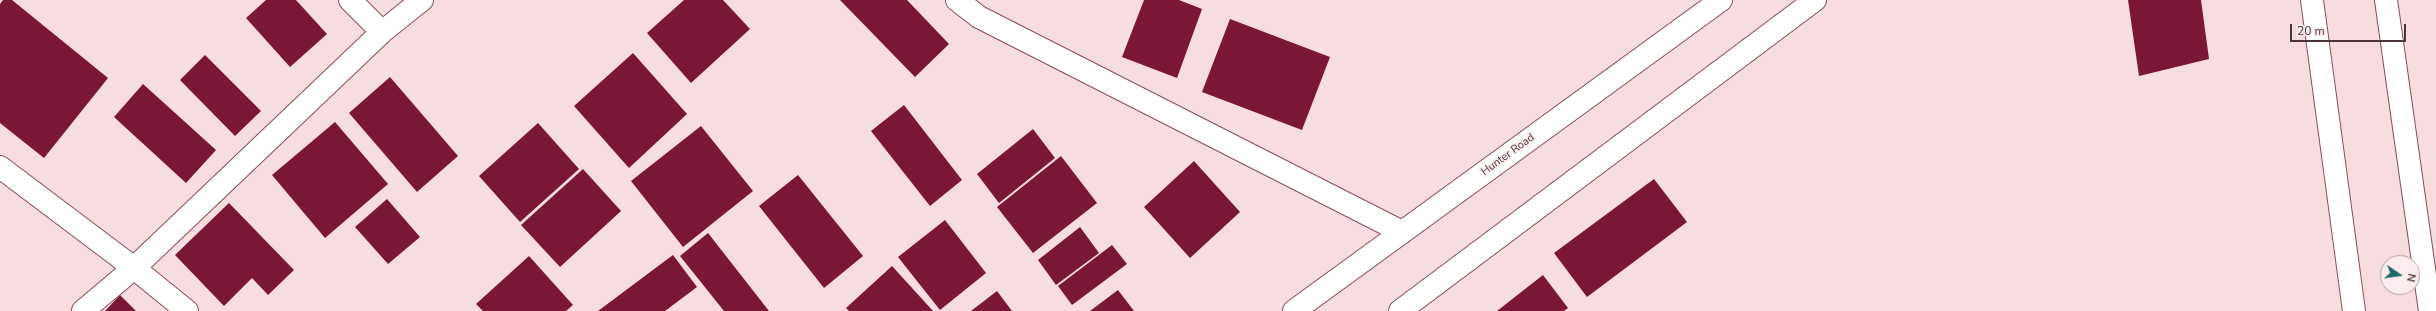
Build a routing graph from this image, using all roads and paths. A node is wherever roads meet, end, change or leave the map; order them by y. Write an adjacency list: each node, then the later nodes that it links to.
1 (350, 0): 8 (main road)
2 (422, 0): 8 (main road)
3 (957, 0): 10 (main road)
4 (1721, 0): 10 (main road, Hunter Road)
5 (1816, 0): 15 (main road)
6 (2312, 0): 16 (main road)
7 (2386, 0): 17 (main road)
8 (382, 32): 11 (main road)
9 (0, 167): 11 (main road)
10 (1402, 232): 14 (main road, Hunter Road)
11 (134, 268): 12 (main road); 13 (main road)
12 (83, 311)
13 (187, 311)
14 (1294, 311)
15 (1400, 311)
16 (2354, 311)
17 (2430, 311)

